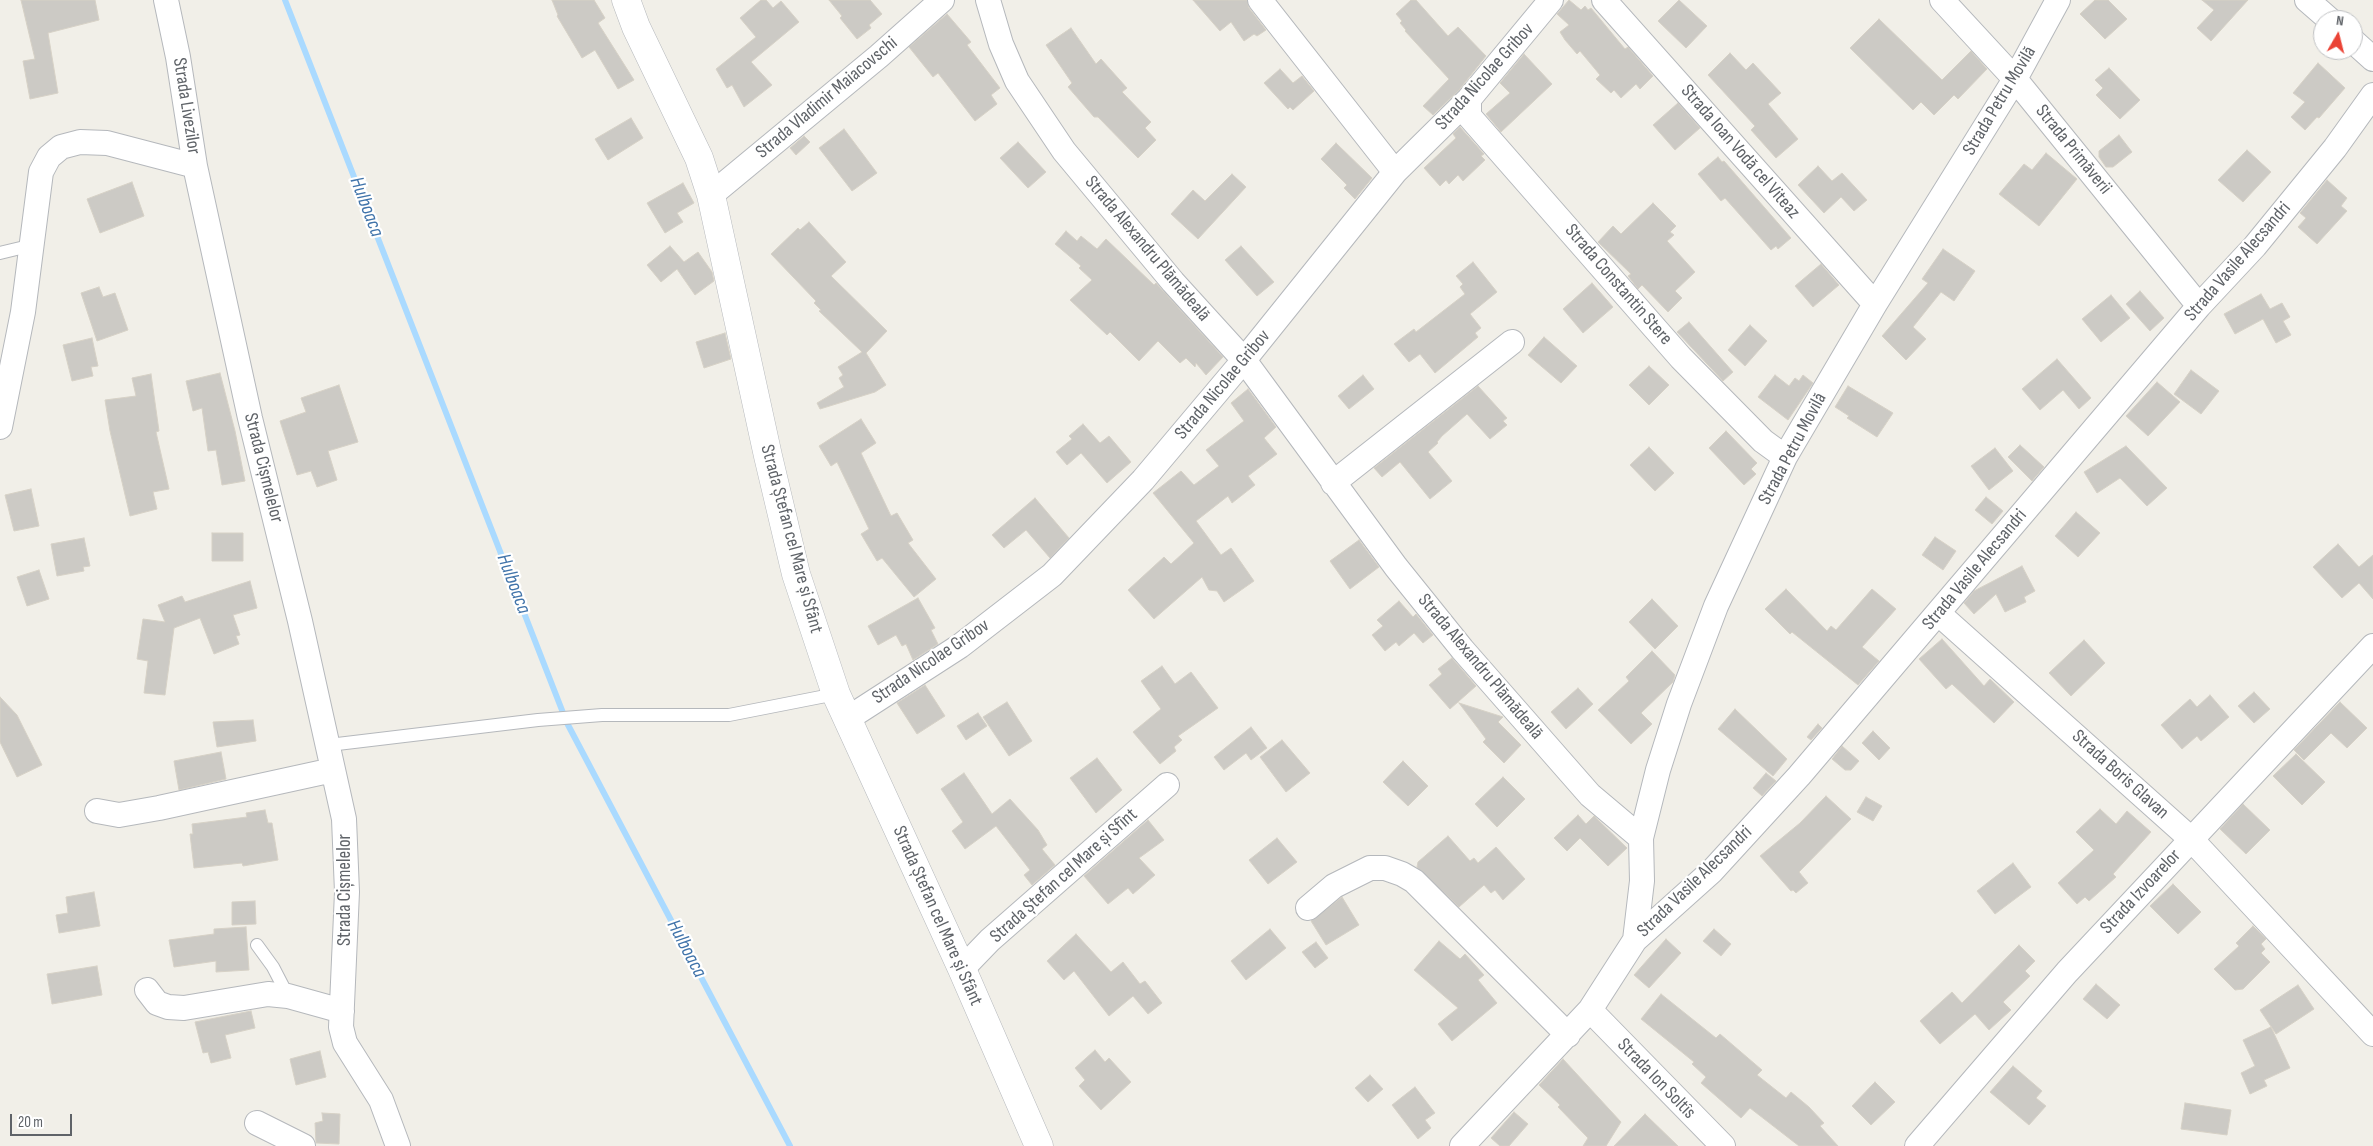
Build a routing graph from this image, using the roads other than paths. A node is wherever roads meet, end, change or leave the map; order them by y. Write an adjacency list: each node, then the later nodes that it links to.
1 (166, 0): 17 (street, Strada Livezilor)
2 (626, 0): 19 (street, Strada Ștefan cel Mare și Sfânt)
3 (942, 0): 19 (street, Strada Vladimir Maiacovschi)
4 (988, 0): 25 (street, Strada Alexandru Plămădeală)
5 (1260, 0): 18 (street)
6 (1551, 0): 16 (street, Strada Nicolae Gribov)
7 (1604, 0): 22 (street, Strada Ioan Vodă cel Viteaz)
8 (1942, 0): 14 (street, Strada Primăverii)
9 (2058, 0): 14 (street, Strada Petru Movilă)
10 (2307, 0): 11 (street)
11 (2318, 10)
12 (2363, 50): 13 (street)
13 (2373, 59)
14 (2015, 78): 22 (street, Strada Petru Movilă); 23 (street, Strada Primăverii)
15 (2373, 95): 23 (street, Strada Vasile Alecsandri)
16 (1469, 99): 18 (street, Strada Nicolae Gribov); 27 (street, Strada Constantin Stere)
17 (195, 166): 20 (street, Strada Livezilor); 33 (street, Strada Cișmelelor)
18 (1395, 172): 25 (street, Strada Nicolae Gribov)
19 (711, 195): 31 (street, Strada Ștefan cel Mare și Sfânt)
20 (33, 245): 21 (lane); 26 (street)
21 (0, 253)
22 (1876, 304): 27 (street, Strada Petru Movilă)
23 (2199, 306): 29 (street, Strada Vasile Alecsandri)
24 (1512, 342): 28 (street)
25 (1244, 360): 28 (street, Strada Alexandru Plămădeală); 32 (street, Strada Nicolae Gribov)
26 (0, 427)
27 (1785, 457): 37 (street, Strada Petru Movilă)
28 (1333, 483): 37 (street, Strada Alexandru Plămădeală)
29 (1939, 614): 38 (street, Strada Boris Glavan); 40 (street, Strada Vasile Alecsandri)
30 (2373, 646): 38 (street, Strada Izvoarelor)
31 (836, 694): 32 (street, Strada Ștefan cel Mare și Sfânt); 33 (lane)
32 (847, 719): 42 (street, Strada Ștefan cel Mare și Sfânt)
33 (329, 745): 34 (street, Strada Cișmelelor)
34 (333, 770): 36 (street); 46 (street, Strada Cișmelelor)
35 (1167, 785): 42 (street, Strada Ștefan cel Mare și Sfînt)
36 (97, 811)
37 (1641, 838): 40 (street, Strada Petru Movilă)
38 (2191, 839): 47 (street, Strada Boris Glavan); 55 (street, Strada Izvoarelor)
39 (1308, 908): 48 (street)
40 (1635, 940): 45 (street, Strada Vasile Alecsandri)
41 (257, 945): 44 (lane)
42 (962, 969): 52 (street, Strada Ștefan cel Mare și Sfânt)
43 (147, 990): 44 (street)
44 (288, 996): 46 (street)
45 (1590, 1010): 48 (street, Strada Vasile Alecsandri); 54 (street, Strada Ion Soltîs)
46 (342, 1011): 51 (street, Strada Cișmelelor)
47 (2373, 1034)
48 (1568, 1035): 53 (street, Strada Vasile Alecsandri)
49 (257, 1123): 50 (street)
50 (303, 1146)
51 (398, 1146)
52 (1039, 1146)
53 (1462, 1146)
54 (1723, 1146)
55 (1917, 1146)

